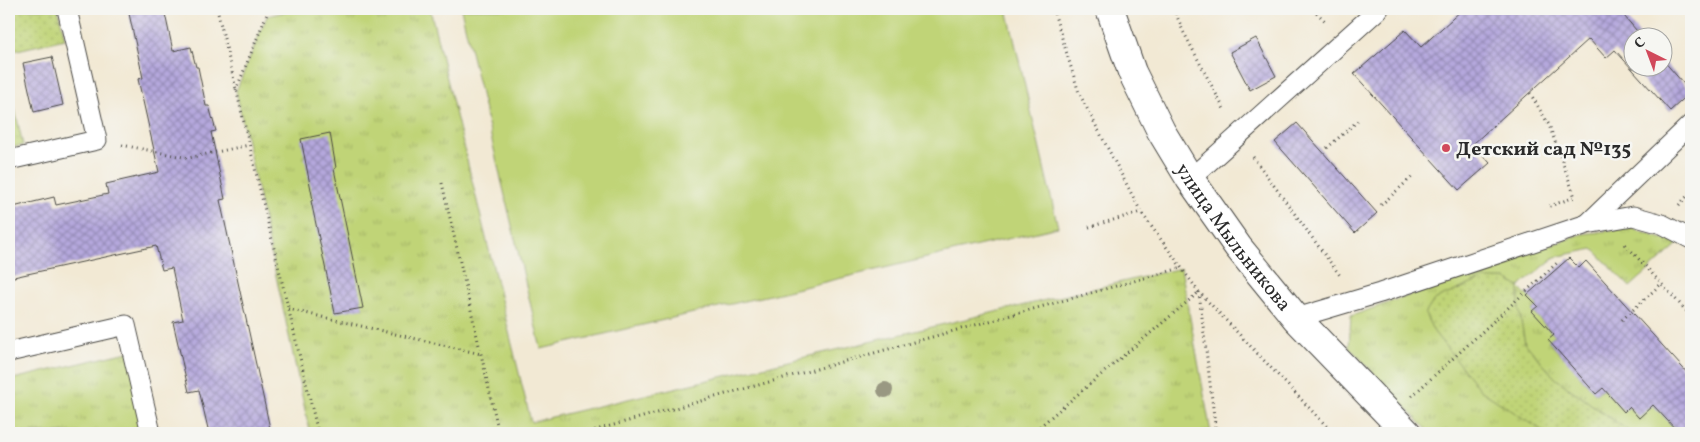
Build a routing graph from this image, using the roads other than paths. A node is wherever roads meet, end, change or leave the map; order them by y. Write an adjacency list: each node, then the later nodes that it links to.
1 (67, 9): 5 (lane)
2 (1110, 9): 6 (street, улица Мыльникова)
3 (1379, 9): 6 (lane)
4 (1691, 124): 7 (lane)
5 (9, 160)
6 (1190, 179): 9 (street, улица Мыльникова)
7 (1586, 224): 8 (lane); 9 (lane)
8 (1691, 239)
9 (1296, 318): 11 (street, улица Мыльникова)
10 (9, 352): 12 (lane)
11 (1399, 424)
12 (151, 433)

